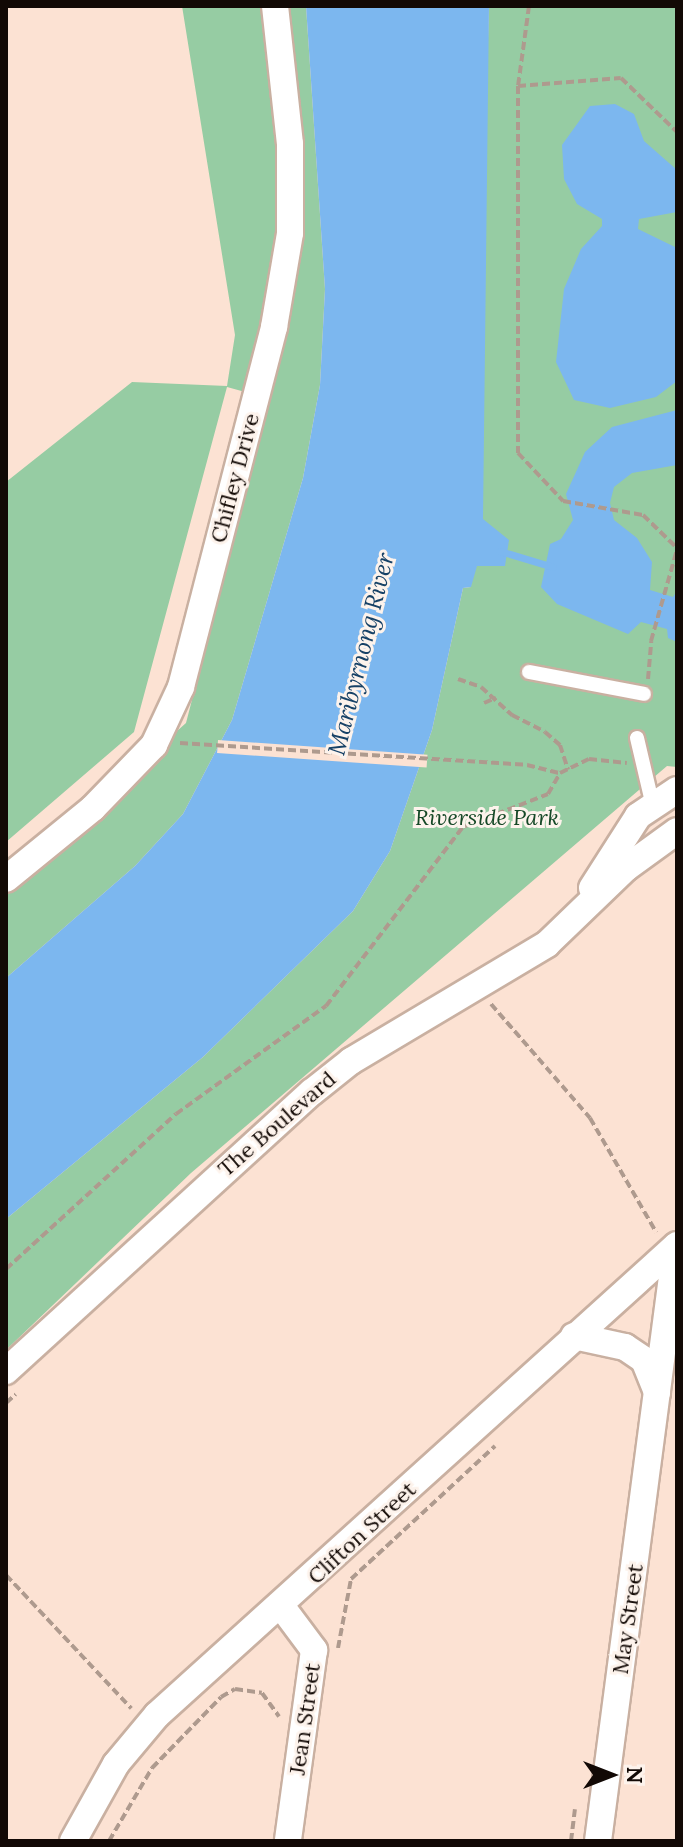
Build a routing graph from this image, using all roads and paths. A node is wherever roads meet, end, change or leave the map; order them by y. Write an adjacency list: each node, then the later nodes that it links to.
1 (275, 6): 19 (street, Chifley Drive)
2 (529, 6): 3 (path)
3 (518, 86): 4 (path); 5 (path)
4 (677, 132)
5 (677, 549): 8 (path)
6 (529, 672): 8 (lane)
7 (458, 679): 9 (path)
8 (644, 694)
9 (496, 698): 10 (path); 14 (path)
10 (484, 703)
11 (637, 738): 13 (lane)
12 (175, 742): 15 (path)
13 (639, 765): 14 (path); 17 (lane)
14 (568, 770): 15 (path)
15 (560, 773): 23 (path)
16 (677, 790): 17 (street, The Boulevard)
17 (652, 802): 20 (street, The Boulevard)
18 (677, 831): 20 (street, The Boulevard)
19 (6, 879)
20 (577, 915): 25 (street, The Boulevard)
21 (497, 993): 22 (path)
22 (670, 1242): 24 (street, Clifton Street); 26 (street, May Street)
23 (6, 1269)
24 (574, 1336): 26 (street); 30 (street, Clifton Street)
25 (15, 1379): 27 (path)
26 (658, 1396): 39 (street, May Street)
27 (6, 1403)
28 (499, 1441): 31 (path)
29 (6, 1575): 32 (path)
30 (282, 1607): 35 (street, Clifton Street); 37 (street, Jean Street)
31 (338, 1651)
32 (138, 1715)
33 (279, 1724): 36 (path)
34 (577, 1794): 38 (path)
35 (73, 1841)
36 (109, 1841)
37 (288, 1841)
38 (571, 1841)
39 (598, 1841)

